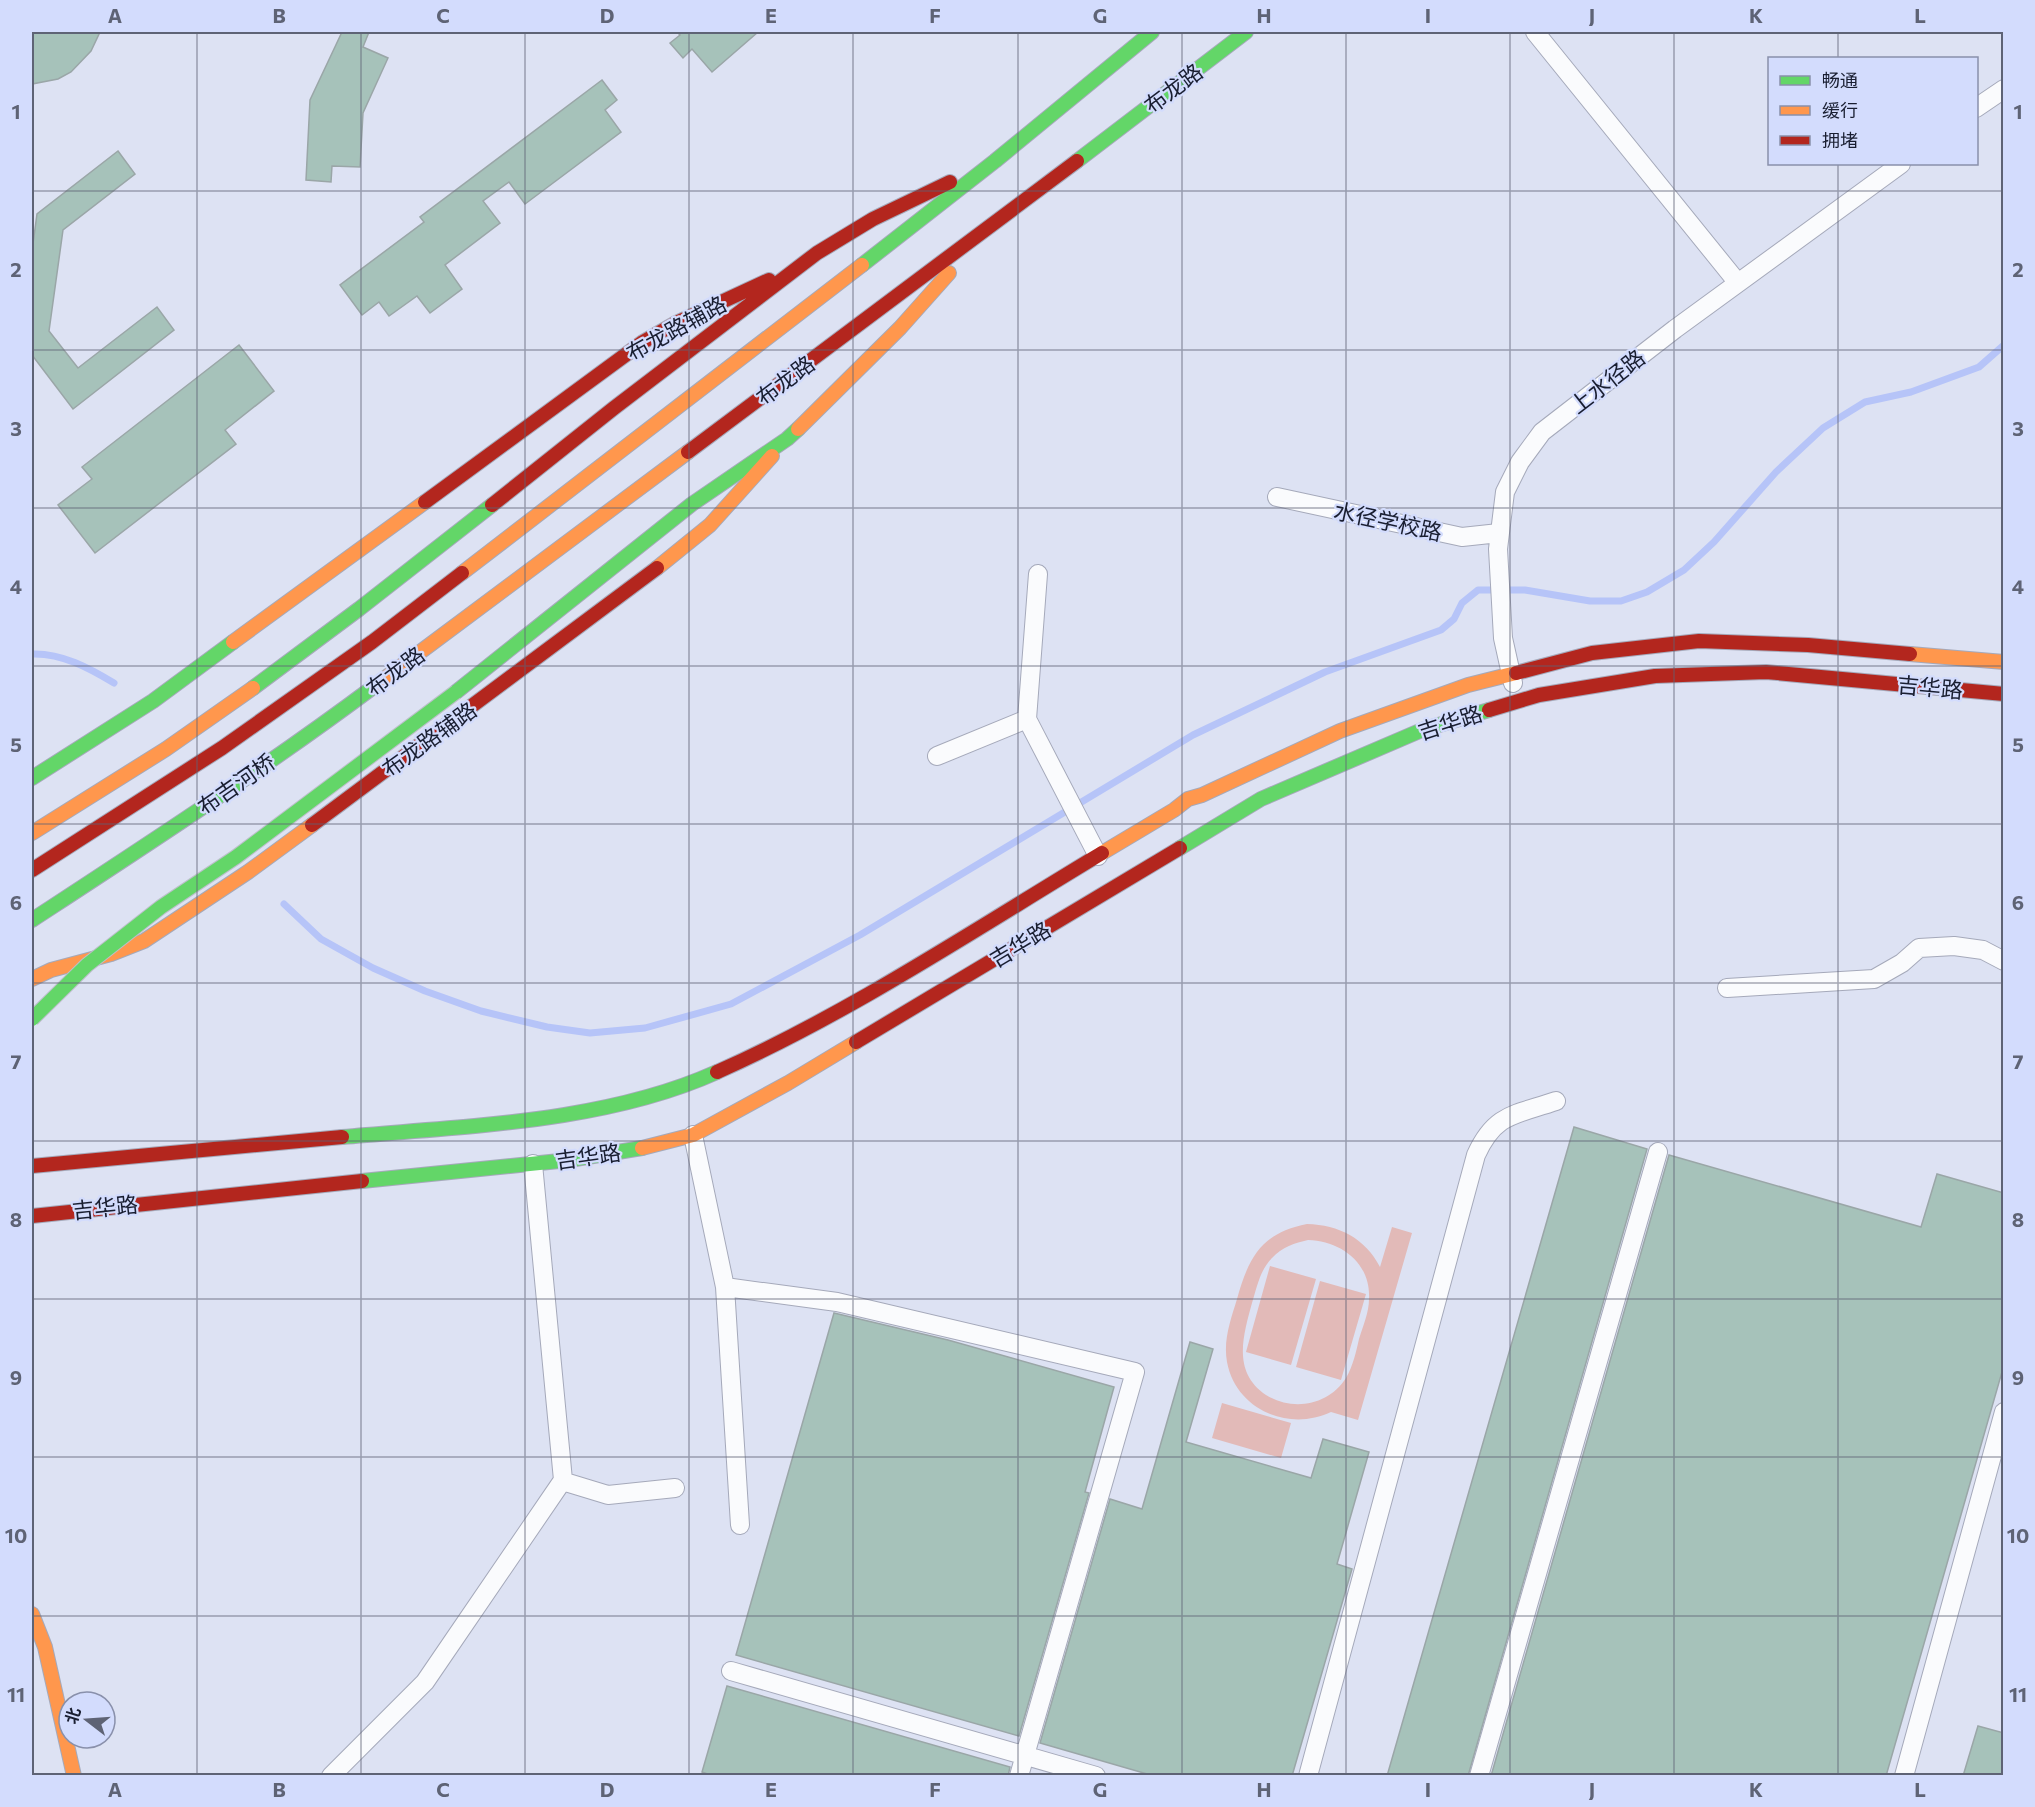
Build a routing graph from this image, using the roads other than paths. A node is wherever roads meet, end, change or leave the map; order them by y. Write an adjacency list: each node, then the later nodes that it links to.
1 (1152, 32): 6 (main road, 布龙路)
2 (1246, 32): 8 (main road, 布龙路)
3 (1535, 32): 10 (street)
4 (2004, 89): 5 (street)
5 (1978, 107)
6 (995, 161): 9 (main road); 18 (main road, 布龙路)
7 (1900, 165): 10 (street, 上水径路)
8 (992, 226): 11 (main road); 21 (main road, 布龙路)
9 (800, 266): 23 (main road, 布龙路辅路); 24 (main road)
10 (1738, 283): 13 (street, 上水径路)
11 (787, 440): 29 (main road, 布龙路辅路); 31 (main road, bridge)
12 (1277, 497): 13 (street, 水径学校路)
13 (1498, 541): 16 (street, 上水径路)
14 (1038, 574): 20 (street)
15 (2004, 662): 16 (main road, 吉华路)
16 (1511, 674): 19 (street, 上水径路); 25 (main road, 吉华路)
17 (2004, 694): 19 (main road, 吉华路)
18 (299, 695): 26 (main road, 布吉河桥)
19 (1518, 702): 33 (main road, 吉华路)
20 (1027, 719): 22 (street); 25 (street)
21 (321, 726): 27 (main road, 布吉河桥)
22 (937, 756)
23 (32, 778)
24 (32, 833)
25 (1098, 856): 36 (main road, 吉华路)
26 (32, 870)
27 (32, 920)
28 (2004, 961): 30 (street)
29 (32, 979)
30 (1727, 988)
31 (32, 1019)
32 (1556, 1101): 50 (street)
33 (693, 1136): 35 (main road, 吉华路); 38 (street)
34 (1658, 1152): 51 (street)
35 (533, 1164): 37 (main road, 吉华路); 40 (street)
36 (32, 1166)
37 (32, 1214)
38 (725, 1287): 42 (street); 45 (street)
39 (2004, 1412): 52 (street)
40 (562, 1481): 41 (street); 47 (street)
41 (675, 1488)
42 (740, 1525)
43 (32, 1614): 46 (main road)
44 (731, 1671): 45 (street)
45 (1025, 1755): 48 (street); 49 (street)
46 (74, 1776)
47 (331, 1776)
48 (1019, 1776)
49 (1096, 1776)
50 (1308, 1776)
51 (1479, 1776)
52 (1904, 1776)

